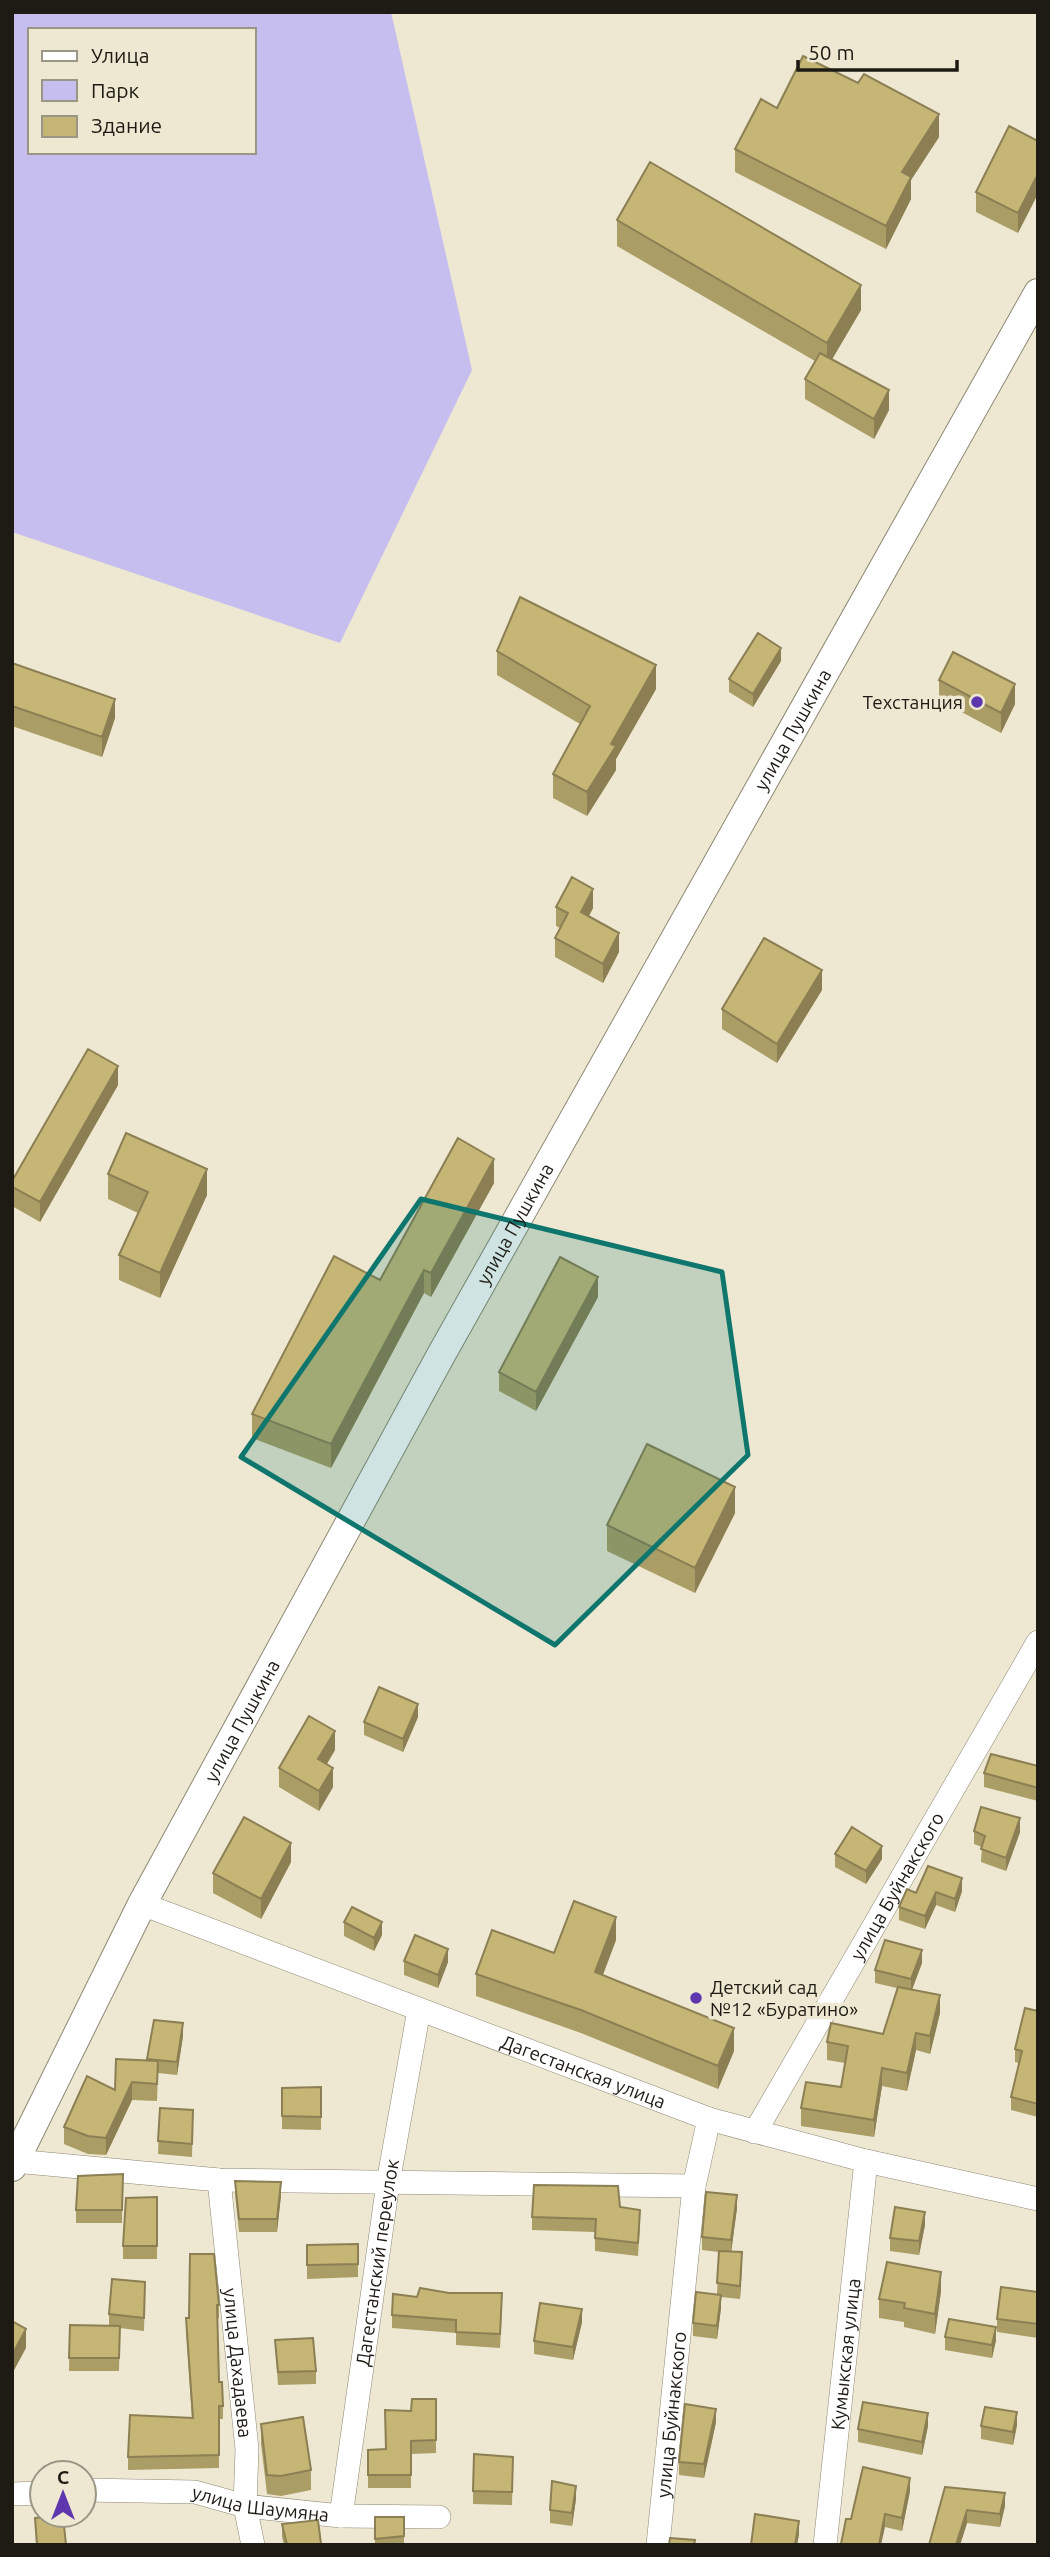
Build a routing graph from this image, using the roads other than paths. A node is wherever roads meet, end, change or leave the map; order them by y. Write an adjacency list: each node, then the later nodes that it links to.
1 (1038, 293): 3 (street, улица Пушкина)
2 (1038, 1642): 6 (street, улица Буйнакского)
3 (142, 1904): 4 (street, Дагестанская улица); 8 (street, улица Пушкина)
4 (419, 2010): 5 (street, Дагестанская улица); 10 (street, Дагестанский переулок)
5 (709, 2119): 6 (street, Дагестанская улица); 11 (street, улица Буйнакского)
6 (755, 2132): 7 (street, Дагестанская улица)
7 (866, 2161): 12 (street, Дагестанская улица); 19 (street, Кумыкская улица)
8 (14, 2164): 9 (street)
9 (219, 2180): 10 (street); 14 (street, улица Дахадаева)
10 (388, 2183): 11 (street); 15 (street, Дагестанский переулок)
11 (694, 2186): 18 (street, улица Буйнакского)
12 (1038, 2199)
13 (98, 2490): 14 (street, улица Шаумяна)
14 (245, 2506): 15 (street, улица Шаумяна); 17 (street, улица Дахадаева)
15 (341, 2516): 16 (street, улица Шаумяна)
16 (439, 2517)
17 (253, 2545)
18 (659, 2545)
19 (825, 2545)

